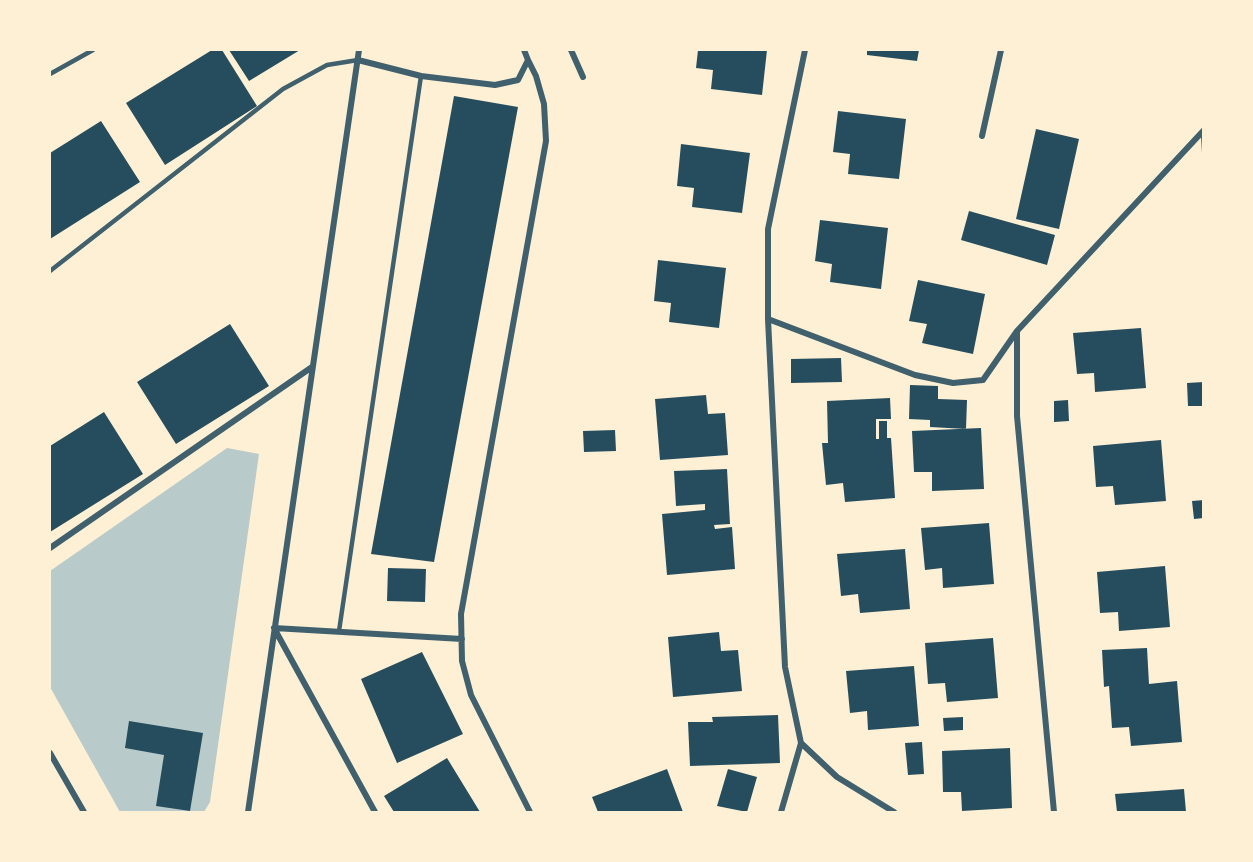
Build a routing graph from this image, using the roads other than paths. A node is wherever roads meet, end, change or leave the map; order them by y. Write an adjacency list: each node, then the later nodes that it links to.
1 (93, 50): 9 (lane)
2 (359, 50): 7 (street)
3 (524, 50): 8 (street)
4 (571, 50): 11 (street)
5 (805, 50): 15 (street)
6 (1001, 50): 13 (street)
7 (358, 60): 10 (street); 14 (lane); 17 (street)
8 (528, 60): 10 (street); 21 (street)
9 (50, 74)
10 (421, 76): 20 (lane)
11 (583, 77)
12 (1203, 130): 16 (street)
13 (982, 136)
14 (50, 271)
15 (768, 319): 16 (street); 22 (street)
16 (1017, 331): 30 (street)
17 (312, 367): 18 (street); 19 (street)
18 (50, 548)
19 (274, 628): 20 (street); 25 (street); 26 (street)
20 (339, 631): 21 (street)
21 (462, 639): 27 (street)
22 (801, 743): 28 (street); 29 (street)
23 (50, 753): 24 (street)
24 (84, 813)
25 (248, 813)
26 (375, 813)
27 (530, 813)
28 (781, 813)
29 (894, 813)
30 (1054, 813)

